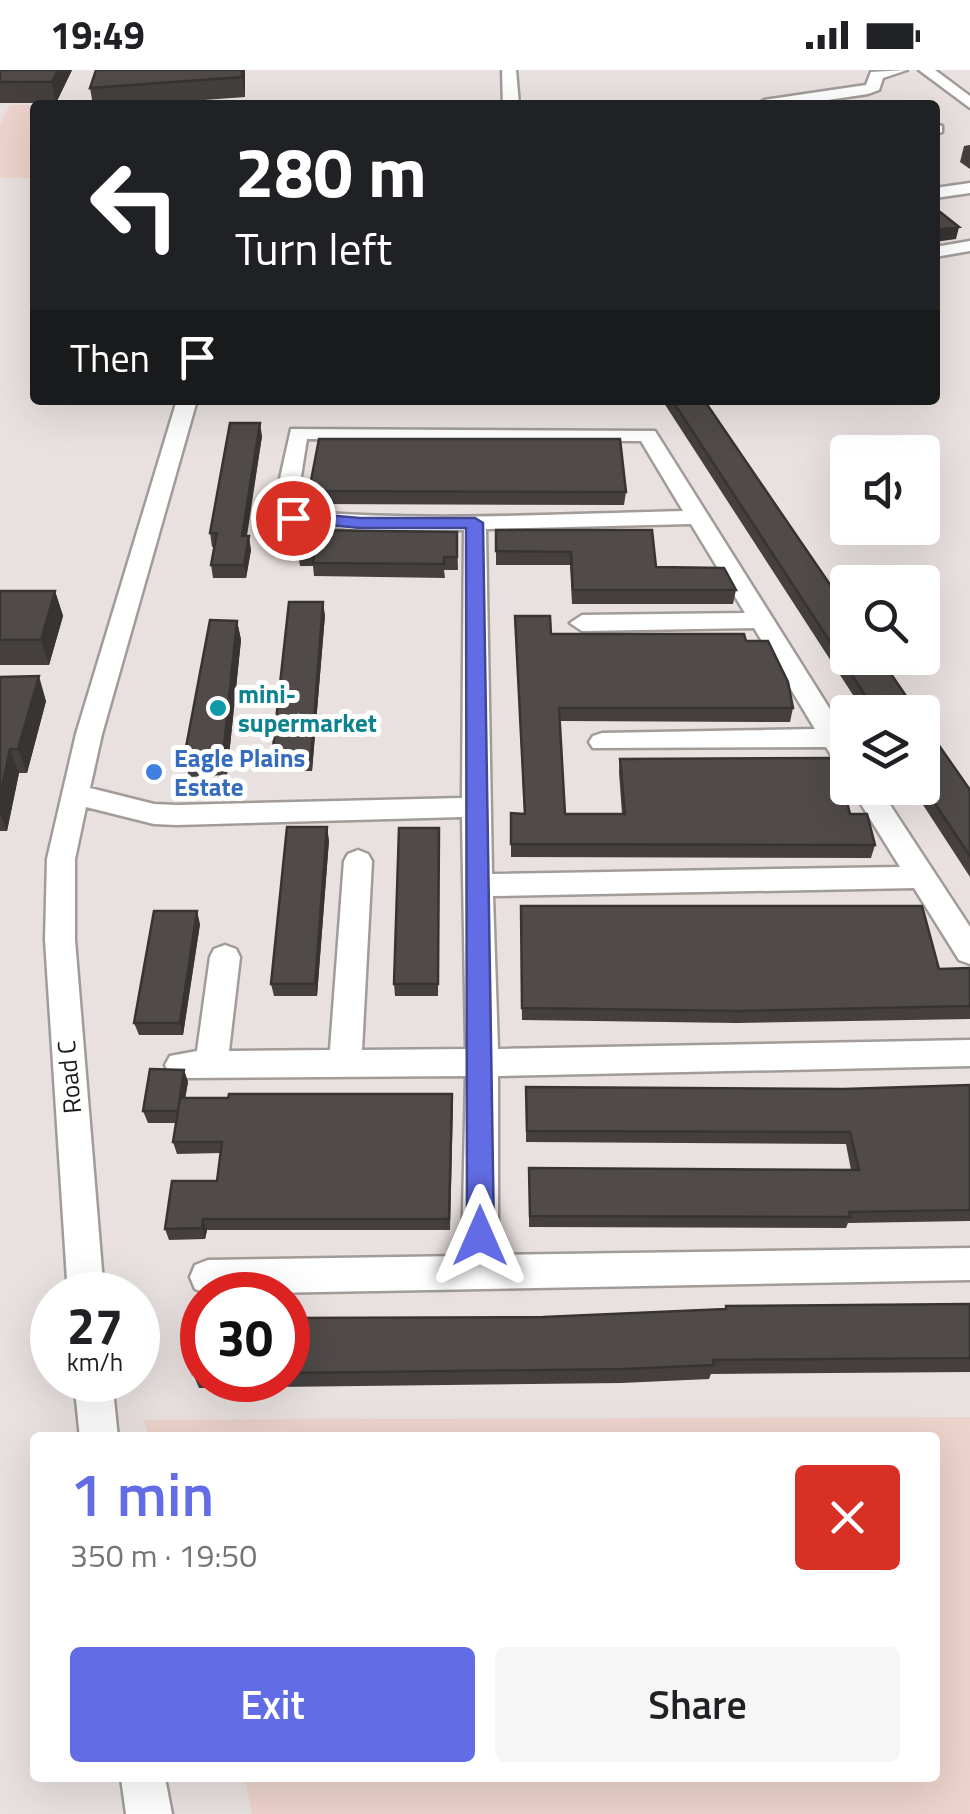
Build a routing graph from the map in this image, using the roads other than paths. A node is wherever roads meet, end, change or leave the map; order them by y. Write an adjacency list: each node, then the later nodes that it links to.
1 (509, 70): 4 (street)
2 (900, 70): 5 (street)
3 (926, 70): 6 (street)
4 (511, 100)
5 (796, 100)
6 (970, 103)
7 (970, 188): 8 (street)
8 (940, 192)
9 (970, 246): 10 (street)
10 (940, 251)
11 (186, 405): 19 (street, Road C)
12 (699, 518): 13 (street); 13 (street); 14 (street)
13 (475, 523): 21 (street)
14 (760, 620): 15 (street); 16 (street)
15 (582, 623)
16 (830, 733)
17 (602, 742): 18 (street)
18 (830, 749)
19 (74, 794): 21 (street); 32 (street, Road C)
20 (875, 805): 23 (street)
21 (476, 807): 24 (street)
22 (358, 861): 29 (street)
23 (921, 876): 24 (street); 25 (street)
24 (477, 885): 28 (street)
25 (970, 952)
26 (225, 957): 29 (street)
27 (970, 1053): 28 (street)
28 (482, 1060): 29 (street); 31 (street)
29 (345, 1064)
30 (970, 1264): 31 (street)
31 (480, 1271): 33 (street)
32 (84, 1272)
33 (310, 1275)
34 (96, 1402): 35 (street)
35 (98, 1432)
36 (144, 1782): 37 (street)
37 (149, 1814)

